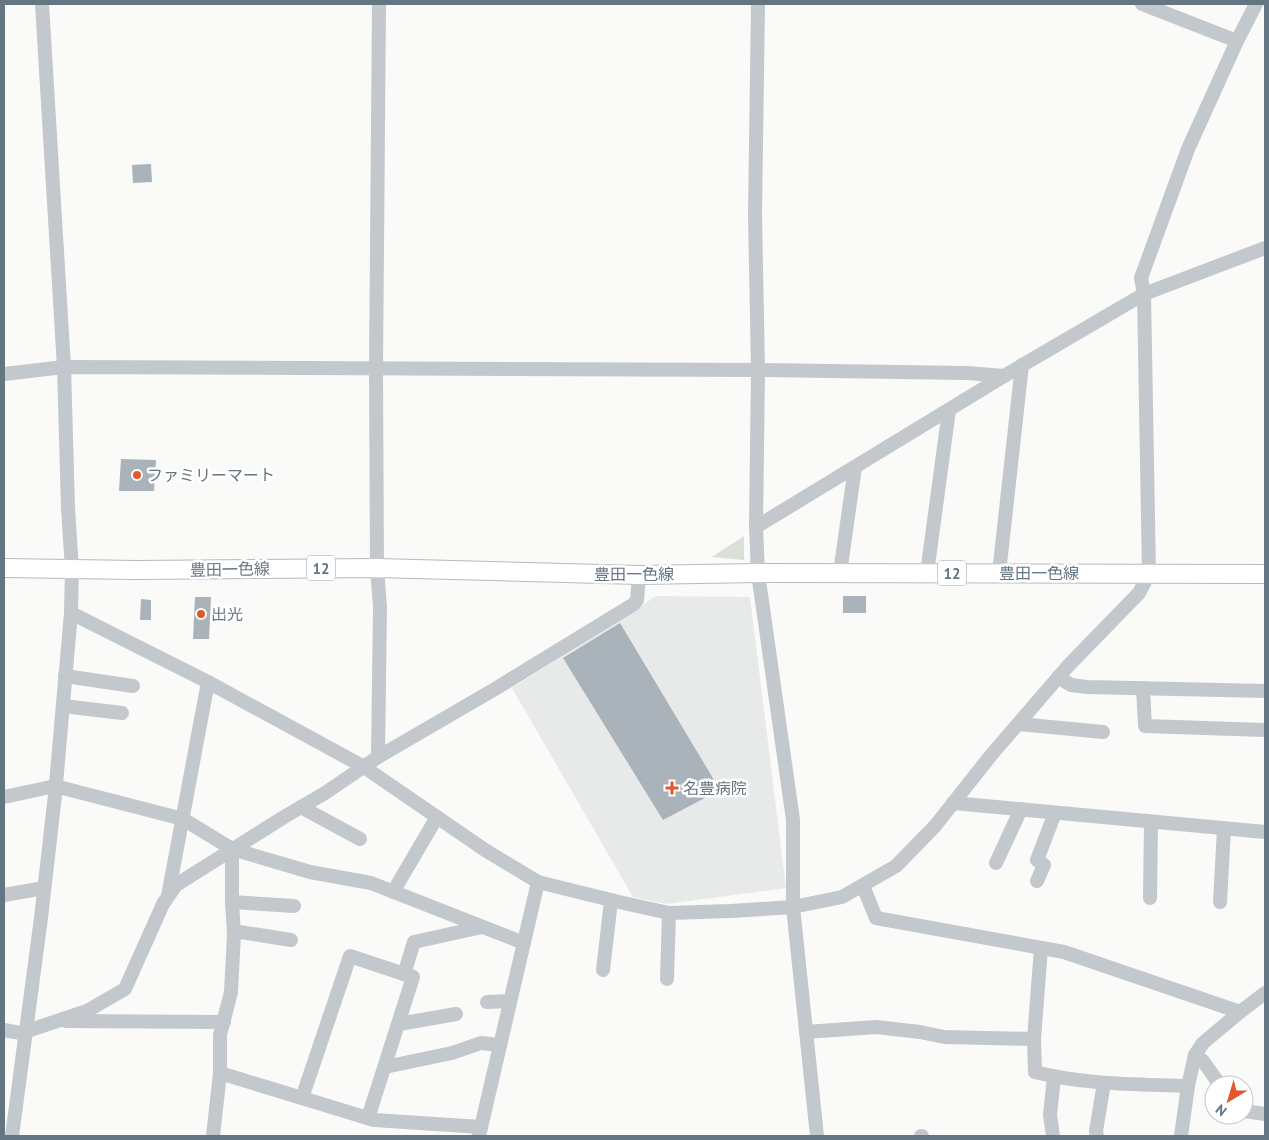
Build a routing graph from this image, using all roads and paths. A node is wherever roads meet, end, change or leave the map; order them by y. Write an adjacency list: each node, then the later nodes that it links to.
1 (42, 4): 10 (street)
2 (380, 4): 11 (street)
3 (758, 4): 12 (street)
4 (1142, 4): 6 (street)
5 (1256, 4): 6 (street)
6 (1237, 41): 8 (street)
7 (1265, 248): 8 (street)
8 (1144, 294): 9 (street); 25 (street)
9 (1022, 365): 14 (street); 24 (street)
10 (64, 367): 11 (street); 13 (street); 20 (street)
11 (376, 369): 12 (street); 19 (street)
12 (758, 370): 14 (street); 17 (street)
13 (4, 374)
14 (1004, 376): 15 (street)
15 (948, 410): 16 (street); 23 (street)
16 (855, 467): 17 (street); 22 (street)
17 (756, 527): 21 (street)
18 (4, 568): 20 (main road, 豊田一色線 / 12)
19 (377, 568): 20 (main road, 豊田一色線 / 12); 27 (main road, 豊田一色線 / 12); 40 (street)
20 (72, 569): 28 (street)
21 (758, 573): 22 (main road, 豊田一色線 / 12); 27 (main road, 豊田一色線 / 12); 68 (street)
22 (840, 573): 23 (main road, 豊田一色線 / 12)
23 (927, 573): 24 (main road, 豊田一色線 / 12)
24 (999, 573): 25 (main road, 豊田一色線 / 12)
25 (1149, 574): 26 (main road, 豊田一色線 / 12); 30 (street)
26 (1265, 574)
27 (639, 575): 40 (street)
28 (71, 613): 29 (street); 31 (street)
29 (66, 676): 32 (street); 35 (street)
30 (1058, 677): 33 (street); 37 (street)
31 (208, 682): 41 (street); 49 (street)
32 (133, 686)
33 (1143, 688): 34 (street); 38 (street)
34 (1265, 691)
35 (63, 706): 36 (street); 42 (street)
36 (122, 713)
37 (1019, 724): 39 (street); 44 (street)
38 (1265, 730)
39 (1103, 732)
40 (378, 757): 41 (street)
41 (364, 767): 45 (street); 48 (street)
42 (55, 786): 43 (street); 49 (street); 59 (street)
43 (4, 796)
44 (953, 803): 46 (street); 58 (street)
45 (301, 806): 53 (street); 54 (street)
46 (1021, 809): 47 (street); 55 (street)
47 (1055, 812): 50 (street); 56 (street)
48 (437, 817): 57 (street); 60 (street)
49 (183, 819): 54 (street); 63 (street)
50 (1151, 822): 51 (street); 62 (street)
51 (1224, 828): 52 (street); 66 (street)
52 (1265, 832)
53 (360, 839)
54 (232, 849): 60 (street); 63 (street); 65 (street)
55 (996, 863)
56 (1037, 881)
57 (538, 882): 64 (street); 73 (street)
58 (862, 886): 68 (street); 74 (street)
59 (44, 888): 61 (street); 87 (street)
60 (393, 892): 70 (street)
61 (4, 894)
62 (1150, 898)
63 (167, 899): 83 (street)
64 (611, 900): 69 (street); 75 (street)
65 (232, 902): 67 (street); 71 (street)
66 (1220, 902)
67 (294, 906)
68 (793, 907): 69 (street); 88 (street)
69 (669, 913): 77 (street)
70 (482, 927): 73 (street); 76 (street)
71 (234, 931): 72 (street); 84 (street)
72 (290, 940)
73 (524, 943): 79 (street)
74 (1041, 948): 81 (street); 89 (street)
75 (603, 970)
76 (404, 974): 85 (street); 98 (street)
77 (666, 980)
78 (1264, 995): 81 (street)
79 (510, 1001): 80 (street); 90 (street)
80 (487, 1002)
81 (1240, 1012): 91 (street)
82 (456, 1014): 85 (street)
83 (56, 1021): 84 (street); 87 (street)
84 (224, 1022): 93 (street)
85 (398, 1024): 92 (street)
86 (4, 1030): 87 (street)
87 (26, 1032): 101 (street)
88 (806, 1032): 89 (street); 103 (street)
89 (1034, 1039): 95 (street)
90 (500, 1045): 92 (street); 100 (street)
91 (1195, 1055): 94 (street); 97 (street)
92 (385, 1067): 99 (street)
93 (220, 1073): 98 (street); 102 (street)
94 (1213, 1075)
95 (1054, 1077): 96 (street); 104 (street)
96 (1104, 1083): 97 (street); 105 (street)
97 (1188, 1086): 106 (street)
98 (302, 1098): 99 (street)
99 (368, 1118): 100 (street)
100 (480, 1132)
101 (12, 1136)
102 (213, 1136)
103 (817, 1136)
104 (1053, 1136)
105 (1096, 1136)
106 (1181, 1136)

